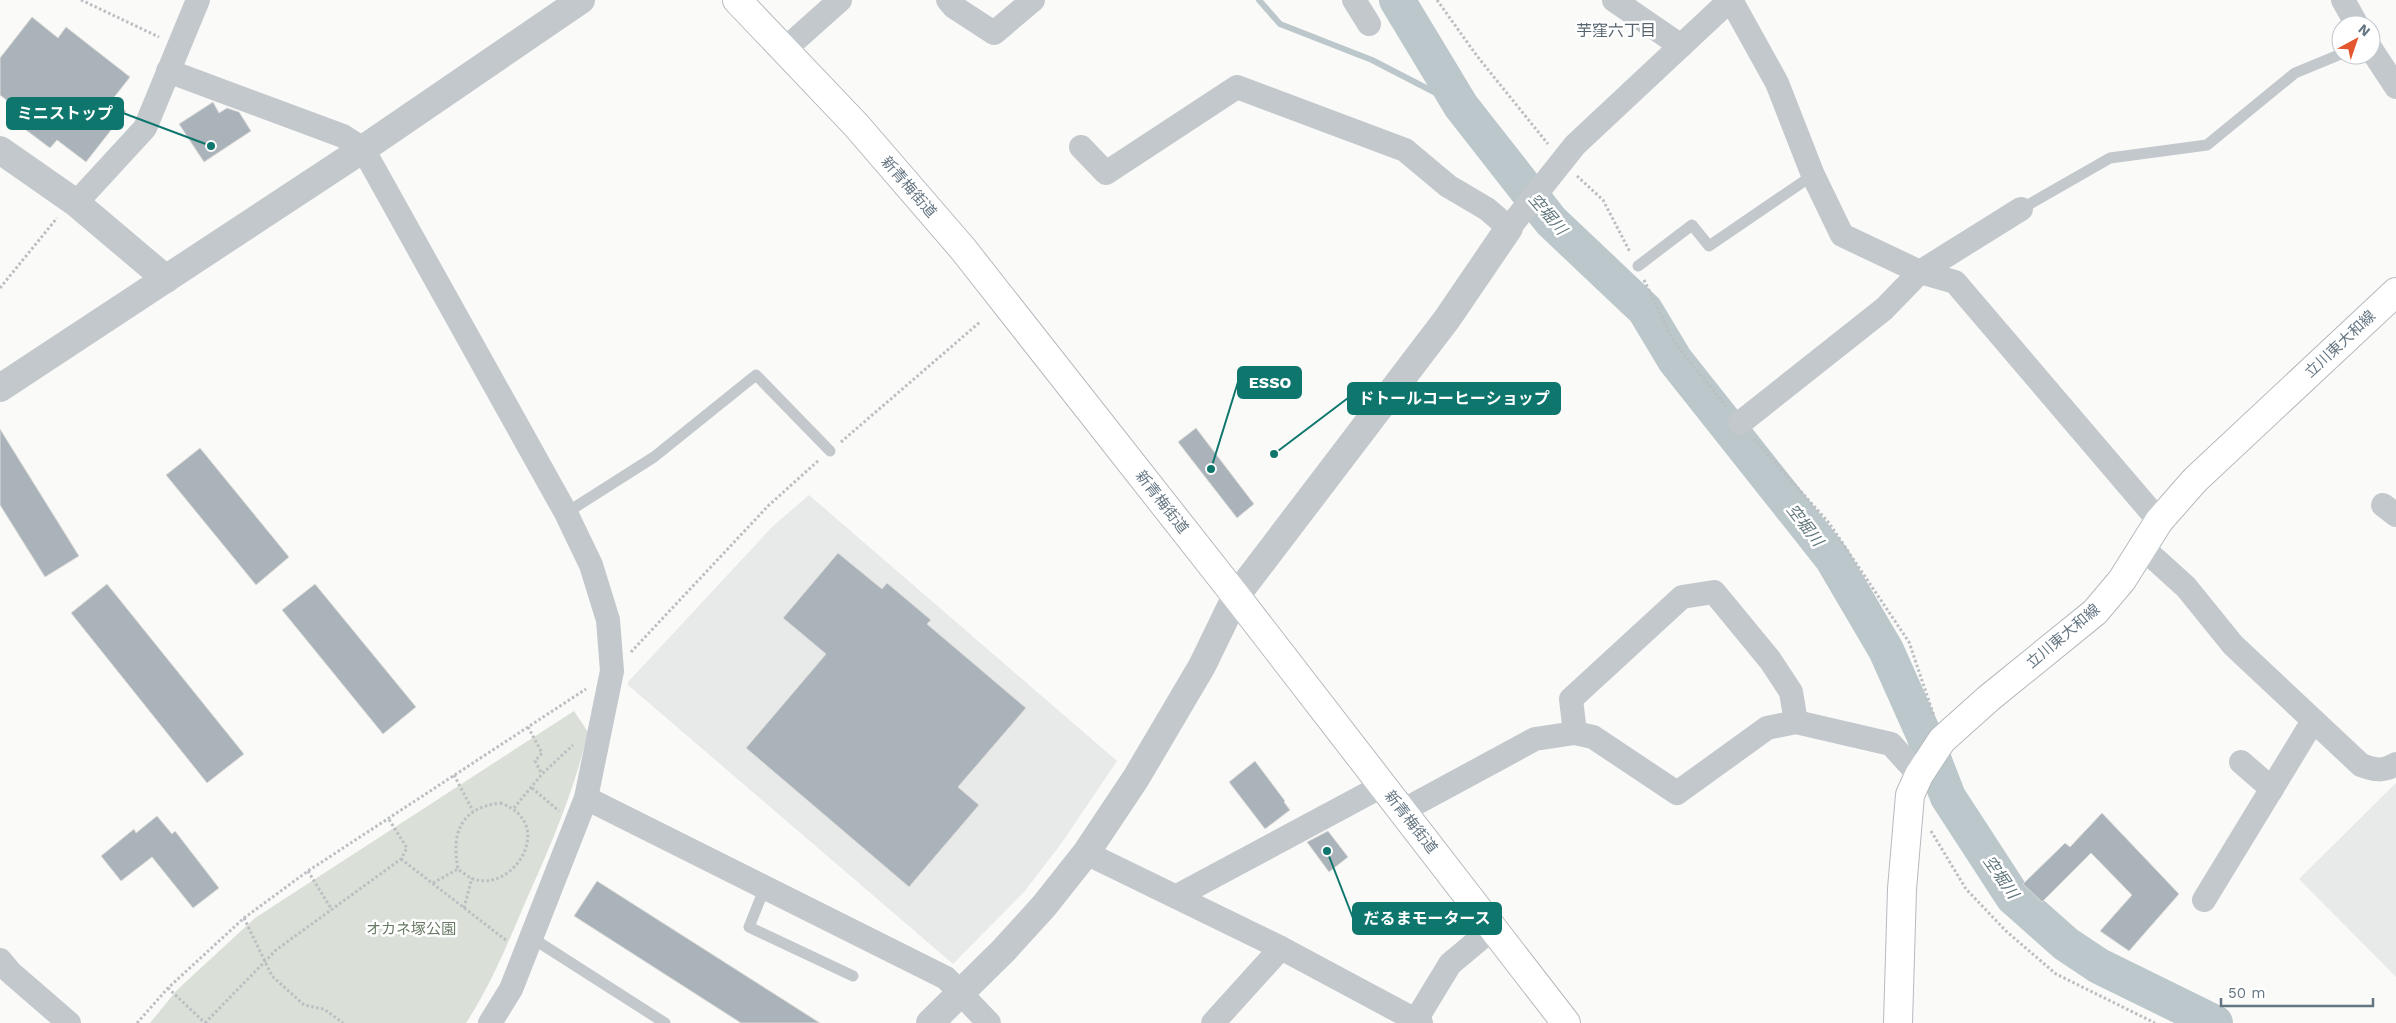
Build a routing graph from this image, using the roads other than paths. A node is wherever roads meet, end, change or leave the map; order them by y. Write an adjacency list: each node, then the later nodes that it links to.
1 (580, 0): 20 (street)
2 (737, 0): 14 (main road, 新青梅街道)
3 (840, 0): 14 (street)
4 (948, 0): 5 (street)
5 (1033, 0)
6 (1354, 0): 12 (street)
7 (1614, 0): 13 (street)
8 (1731, 0): 13 (street); 22 (street)
9 (2343, 0): 11 (street)
10 (194, 1): 17 (street)
11 (2351, 15)
12 (1369, 24)
13 (1681, 46): 25 (street)
14 (784, 50): 36 (main road, 新青梅街道)
15 (2331, 58): 24 (lane)
16 (2381, 64): 18 (street)
17 (168, 70): 20 (street); 23 (street)
18 (2396, 87)
19 (1081, 147): 25 (street)
20 (363, 149): 28 (street); 33 (street)
21 (0, 150): 23 (street)
22 (1813, 175): 26 (lane); 27 (street)
23 (74, 201): 28 (street)
24 (2021, 209): 27 (street)
25 (1515, 220): 36 (street)
26 (1638, 266)
27 (1920, 272): 31 (street); 34 (street)
28 (166, 278): 30 (street)
29 (2396, 292): 34 (main road, 立川東大和線)
30 (0, 388)
31 (1740, 423)
32 (830, 452): 33 (lane)
33 (566, 513): 45 (street)
34 (2159, 521): 35 (main road, 立川東大和線)
35 (2144, 549): 37 (street); 42 (main road, 立川東大和線)
36 (1236, 596): 43 (main road, 新青梅街道); 47 (street)
37 (2313, 721): 41 (street); 44 (street)
38 (1796, 722): 39 (street); 39 (street); 42 (street)
39 (1575, 733): 46 (street)
40 (2241, 762): 44 (street)
41 (2396, 764)
42 (1919, 775): 65 (main road, 立川東大和線)
43 (1382, 786): 46 (main road, 新青梅街道); 49 (street)
44 (2272, 789): 50 (street)
45 (586, 798): 48 (street); 52 (street)
46 (1402, 811): 51 (main road, 新青梅街道)
47 (1086, 853): 49 (street); 56 (street)
48 (765, 887): 55 (lane); 56 (street)
49 (1176, 896): 53 (street)
50 (2204, 900)
51 (1493, 928): 57 (street); 64 (main road, 新青梅街道)
52 (532, 938): 59 (street); 60 (lane)
53 (1280, 948): 57 (street); 63 (street)
54 (0, 960): 58 (street)
55 (853, 976)
56 (960, 993): 61 (street); 62 (street)
57 (1419, 1022)
58 (69, 1023)
59 (490, 1023)
60 (665, 1023)
61 (930, 1023)
62 (990, 1023)
63 (1213, 1023)
64 (1566, 1023)
65 (1898, 1023)

